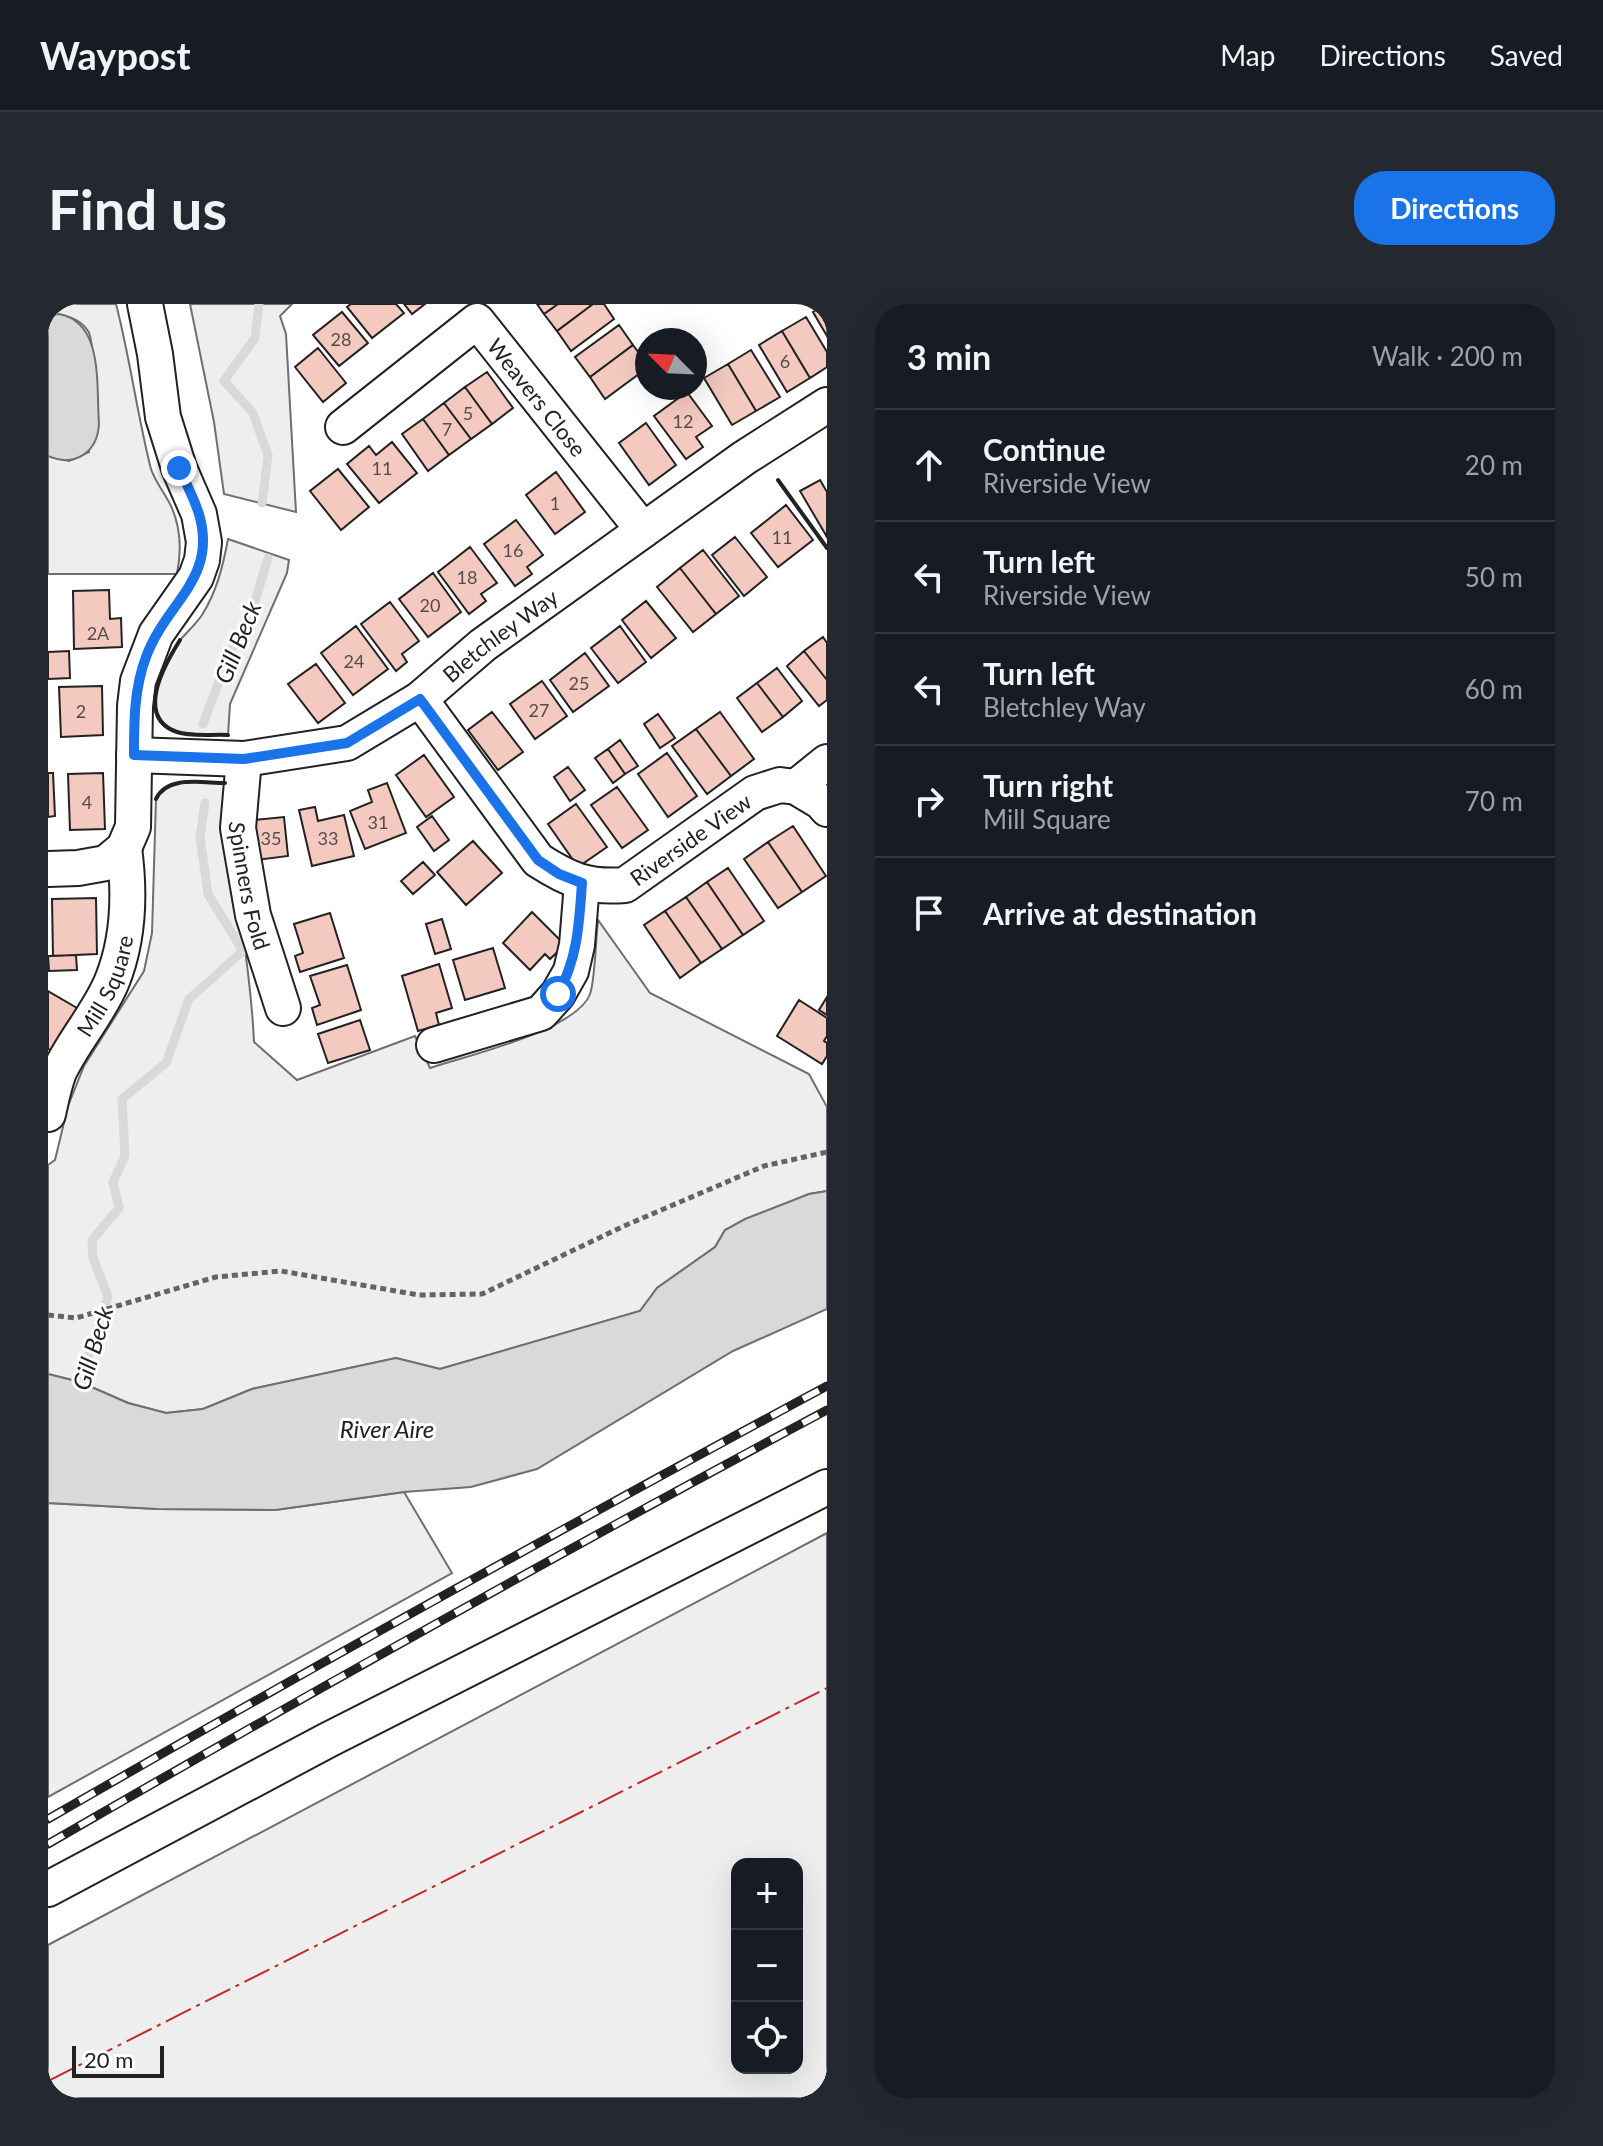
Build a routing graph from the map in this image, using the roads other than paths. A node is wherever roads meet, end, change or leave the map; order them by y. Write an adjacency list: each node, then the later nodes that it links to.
1 (145, 304): 6 (street, Mill Square)
2 (827, 405): 4 (street, Bletchley Way)
3 (343, 427): 4 (street, Weavers Close)
4 (643, 530): 5 (street, Bletchley Way)
5 (420, 699): 7 (street, Bletchley Way); 13 (street, Riverside View)
6 (134, 755): 7 (street, Bletchley Way); 11 (street, Mill Square)
7 (244, 759): 14 (street, Spinners Fold)
8 (827, 762): 9 (street)
9 (796, 787): 10 (street); 13 (street, Riverside View)
10 (827, 809)
11 (124, 848): 12 (street); 16 (street, Mill Square)
12 (48, 869)
13 (582, 883): 15 (street)
14 (283, 1008)
15 (434, 1045)
16 (48, 1114)
17 (827, 1487): 18 (street)
18 (48, 1889)

